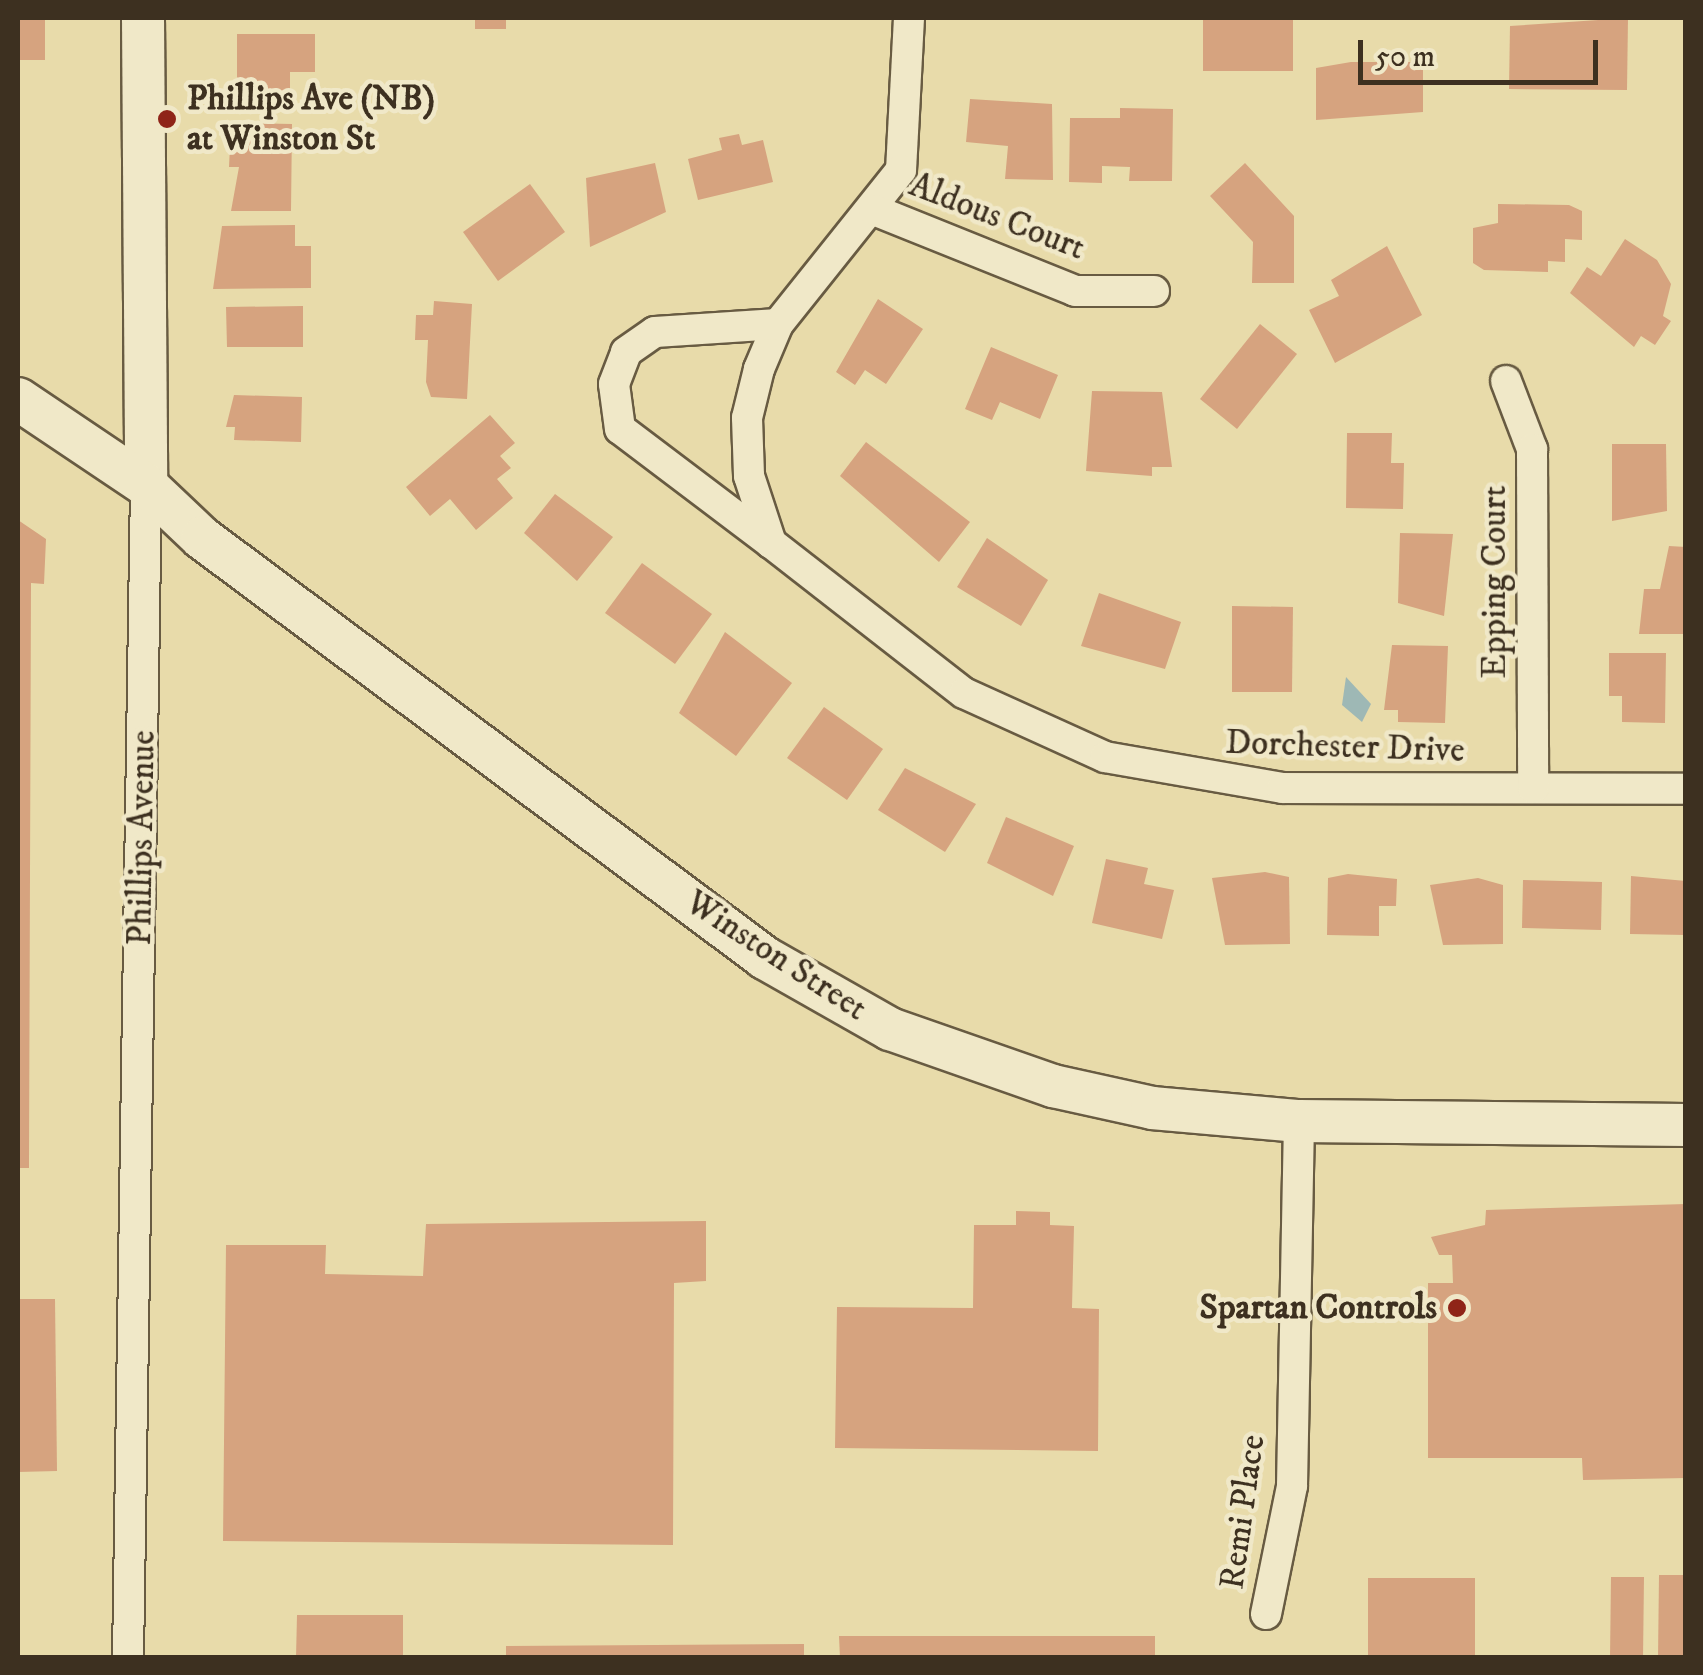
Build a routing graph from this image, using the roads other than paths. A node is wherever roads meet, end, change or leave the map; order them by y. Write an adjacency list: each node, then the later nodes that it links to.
1 (143, 18): 8 (street, Phillips Avenue)
2 (909, 18): 3 (street)
3 (874, 210): 4 (street, Aldous Court); 5 (street)
4 (1154, 291)
5 (778, 324): 9 (street); 9 (street, Dorchester Drive)
6 (1506, 380): 10 (street, Epping Court)
7 (18, 399): 8 (street, Winston Street)
8 (146, 485): 12 (street, Winston Street); 15 (street, Phillips Avenue)
9 (771, 543): 10 (street, Dorchester Drive)
10 (1533, 788): 11 (street, Dorchester Drive)
11 (1686, 789)
12 (1298, 1121): 13 (street, Winston Street); 14 (street, Remi Place)
13 (1686, 1124)
14 (1266, 1614)
15 (128, 1658)

